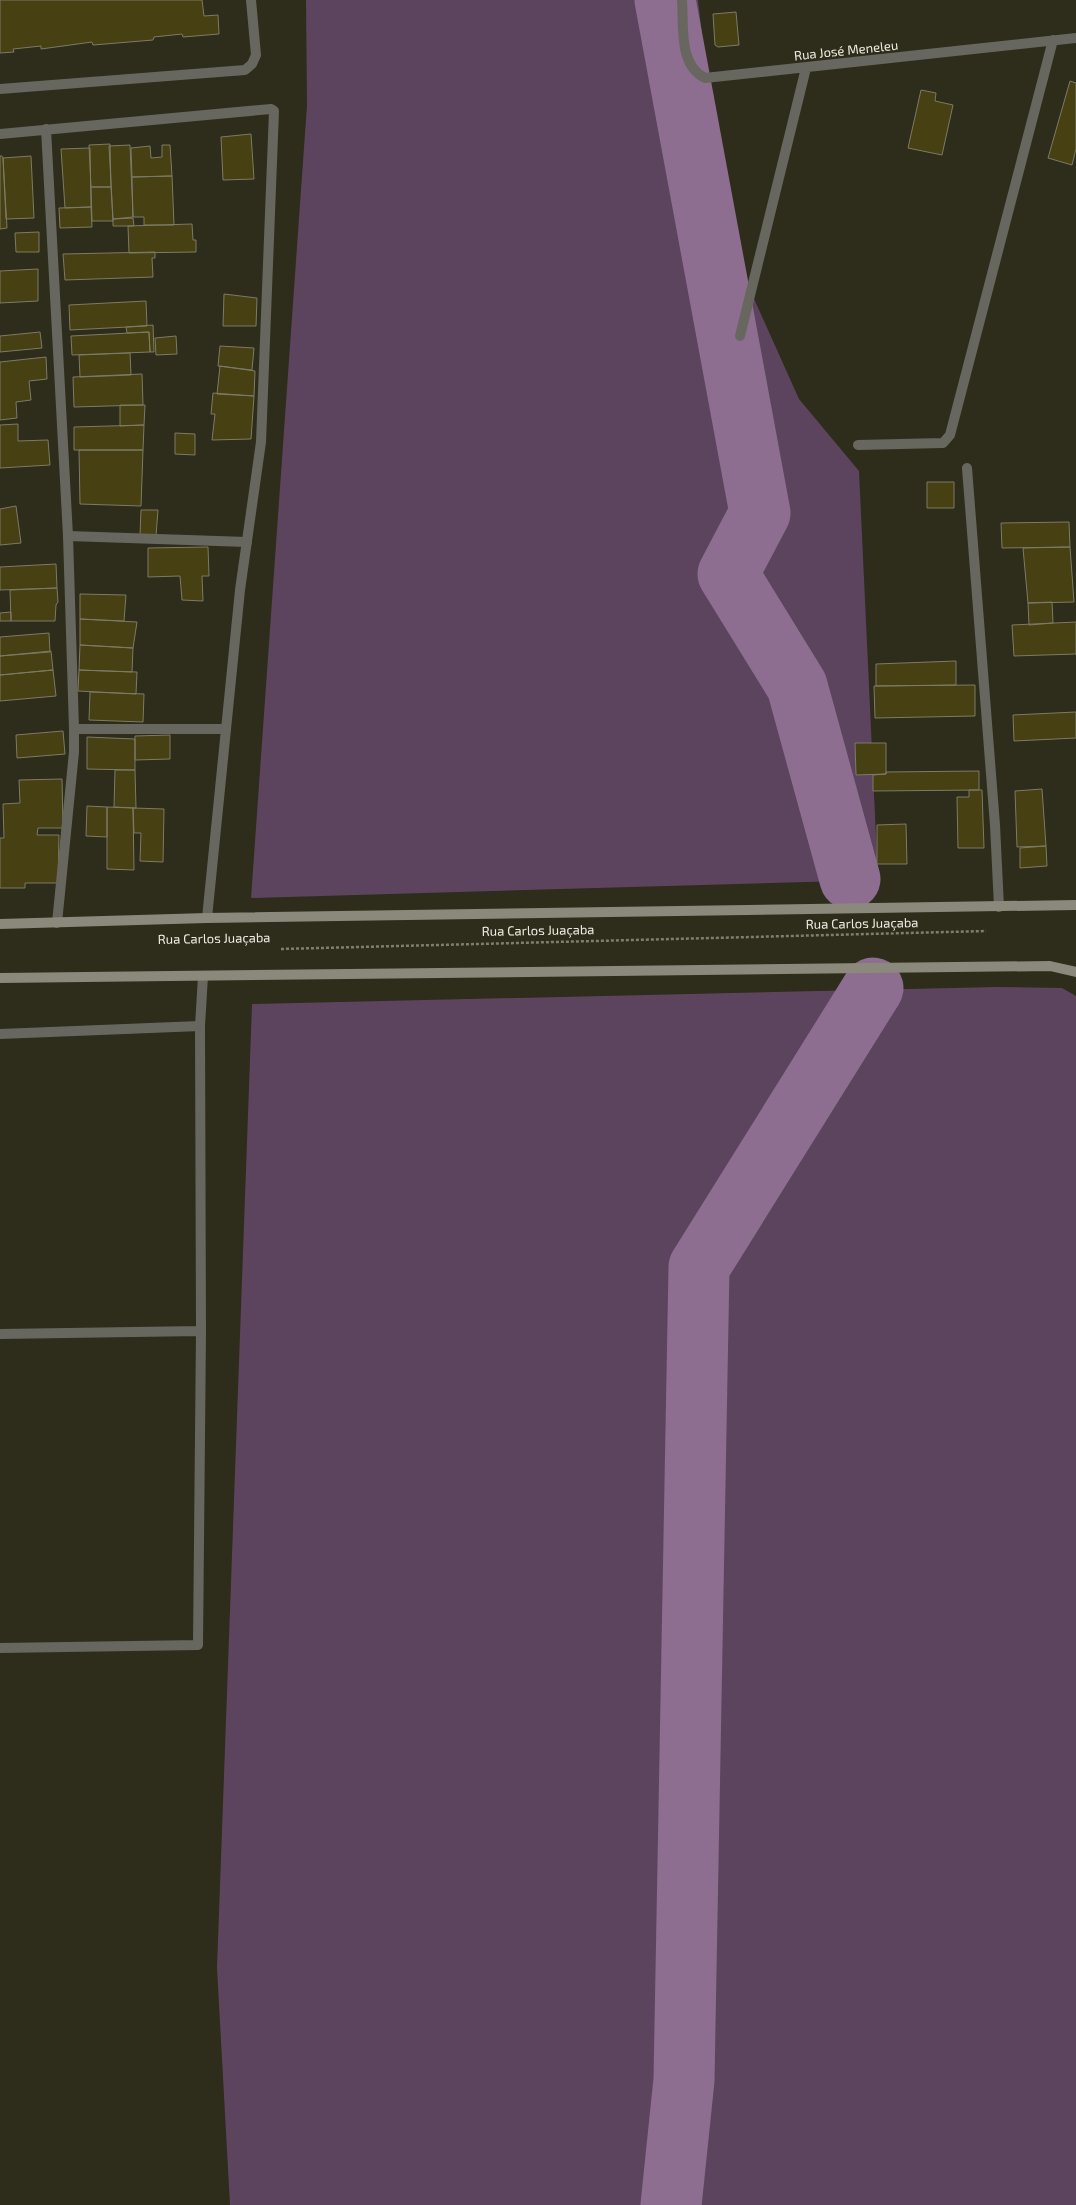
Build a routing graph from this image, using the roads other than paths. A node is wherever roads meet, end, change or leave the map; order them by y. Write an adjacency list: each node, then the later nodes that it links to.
1 (251, 0): 6 (street)
2 (682, 0): 5 (street, Rua José Meneleu)
3 (1076, 38): 4 (street, Rua José Meneleu)
4 (1052, 40): 5 (street, Rua José Meneleu); 10 (street)
5 (806, 68): 9 (street)
6 (0, 89)
7 (46, 129): 8 (street); 12 (street); 13 (street)
8 (0, 134)
9 (740, 336)
10 (858, 445)
11 (967, 468): 17 (street)
12 (68, 536): 13 (street); 14 (street)
13 (247, 542): 15 (street)
14 (74, 729): 15 (street); 19 (street)
15 (226, 729): 18 (street)
16 (1076, 905): 17 (street, Rua Carlos Juaçaba)
17 (998, 907): 18 (street, Rua Carlos Juaçaba)
18 (207, 918): 19 (street, Rua Carlos Juaçaba)
19 (57, 923): 20 (street, Rua Carlos Juaçaba)
20 (0, 924)
21 (1076, 972): 22 (street)
22 (203, 976): 23 (street); 24 (street)
23 (0, 978)
24 (200, 1026): 25 (street); 26 (street)
25 (0, 1034)
26 (201, 1331): 27 (street); 28 (street)
27 (0, 1334)
28 (0, 1648)

